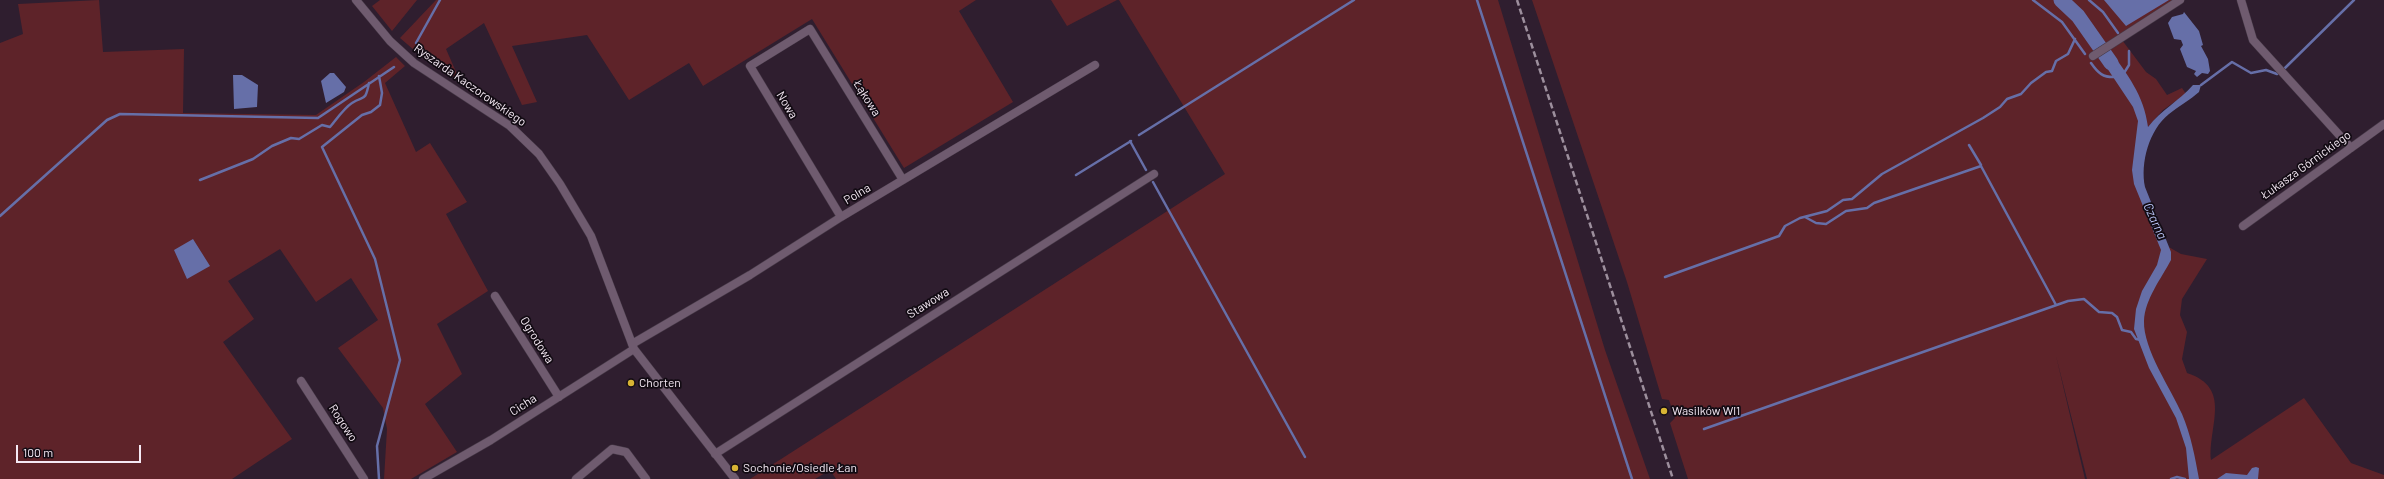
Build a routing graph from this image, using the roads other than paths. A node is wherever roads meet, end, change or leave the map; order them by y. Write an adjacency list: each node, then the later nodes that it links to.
1 (356, 0): 14 (street, Ryszarda Kaczorowskiego)
2 (2180, 0): 5 (street)
3 (2241, 0): 8 (street)
4 (810, 29): 10 (street, Łąkowa); 11 (street, Nowa)
5 (2093, 56)
6 (1095, 65): 10 (street, Polna)
7 (2384, 124): 8 (street, Łukasza Górnickiego)
8 (2351, 148): 12 (street, Łukasza Górnickiego)
9 (1154, 174): 17 (street, Stawowa)
10 (903, 180): 11 (street, Polna)
11 (841, 217): 14 (street, Polna)
12 (2243, 226)
13 (495, 296): 16 (street, Ogrodowa)
14 (633, 346): 16 (street, Cicha); 17 (street, Ryszarda Kaczorowskiego)
15 (301, 380): 18 (street, Rogowo)
16 (559, 396): 19 (street, Cicha)
17 (715, 454): 22 (street, Ryszarda Kaczorowskiego)
18 (364, 479)
19 (423, 479)
20 (576, 479): 21 (street)
21 (646, 479)
22 (735, 479)

